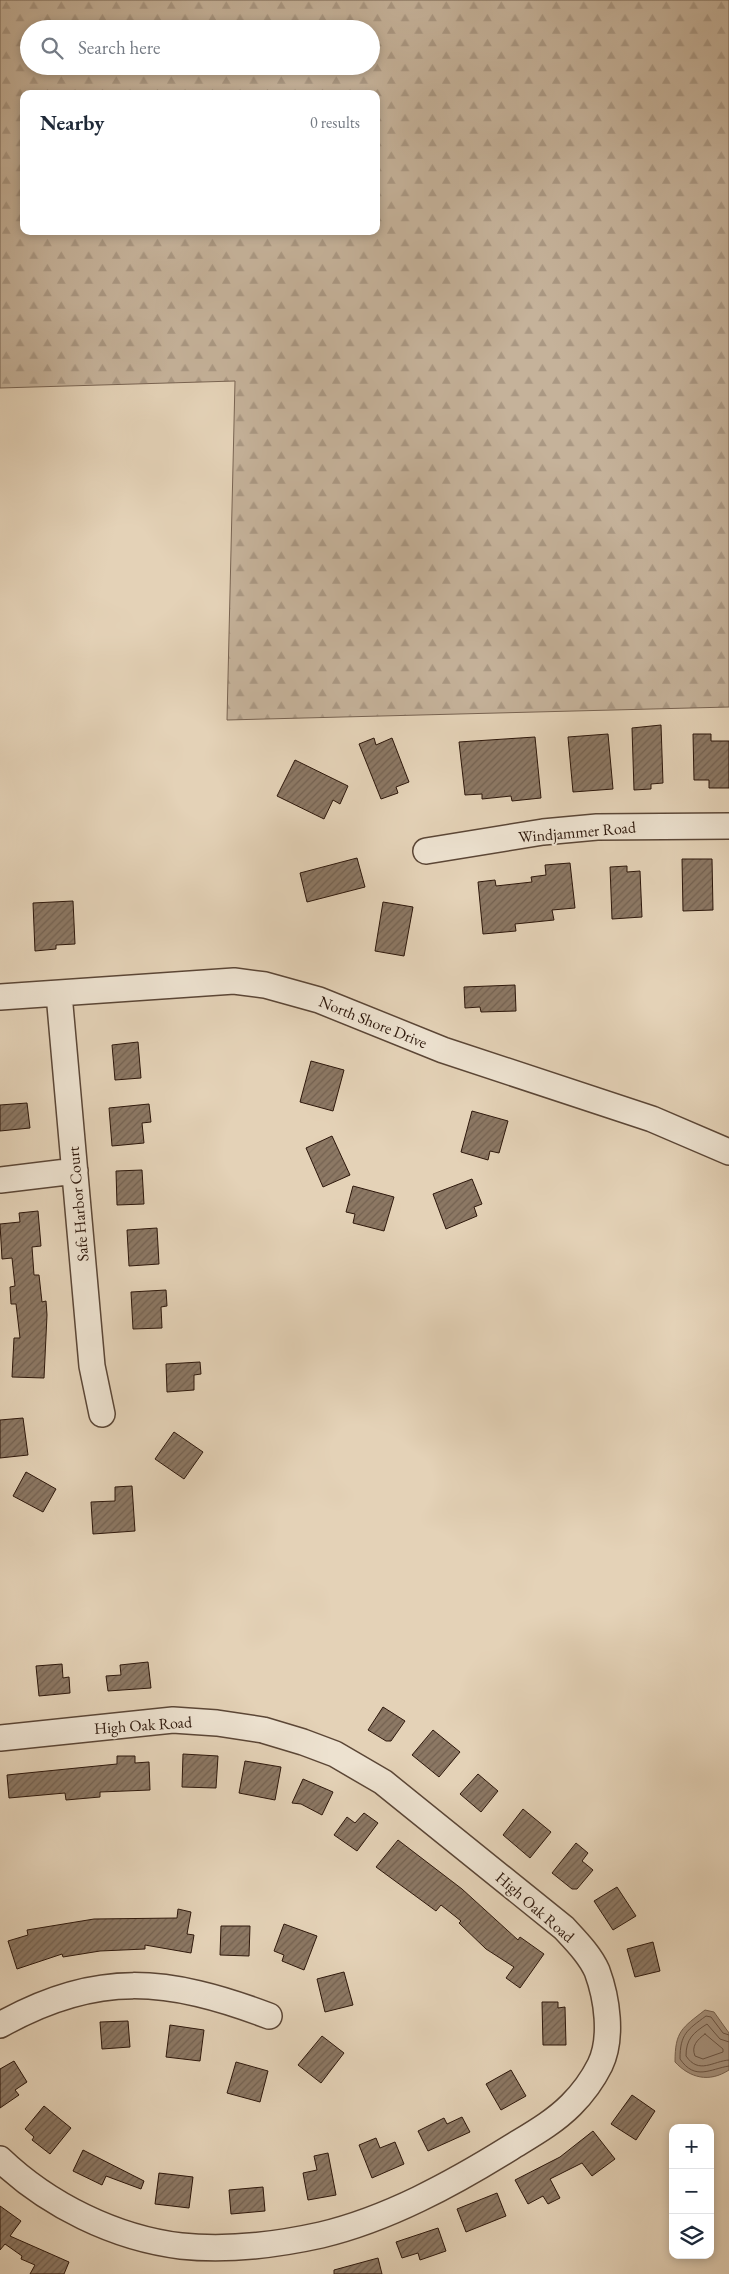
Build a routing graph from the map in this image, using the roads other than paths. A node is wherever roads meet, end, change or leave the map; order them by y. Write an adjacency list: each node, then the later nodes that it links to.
1 (729, 826): 2 (street, Windjammer Road)
2 (426, 851)
3 (59, 994): 4 (street, North Shore Drive); 5 (street, North Shore Drive); 6 (street, Safe Harbor Court)
4 (0, 998)
5 (729, 1152)
6 (75, 1171): 7 (street); 8 (street, Safe Harbor Court)
7 (0, 1180)
8 (102, 1414)
9 (0, 1738): 12 (street, High Oak Road)
10 (269, 2016): 11 (street)
11 (0, 2024)
12 (0, 2160)

